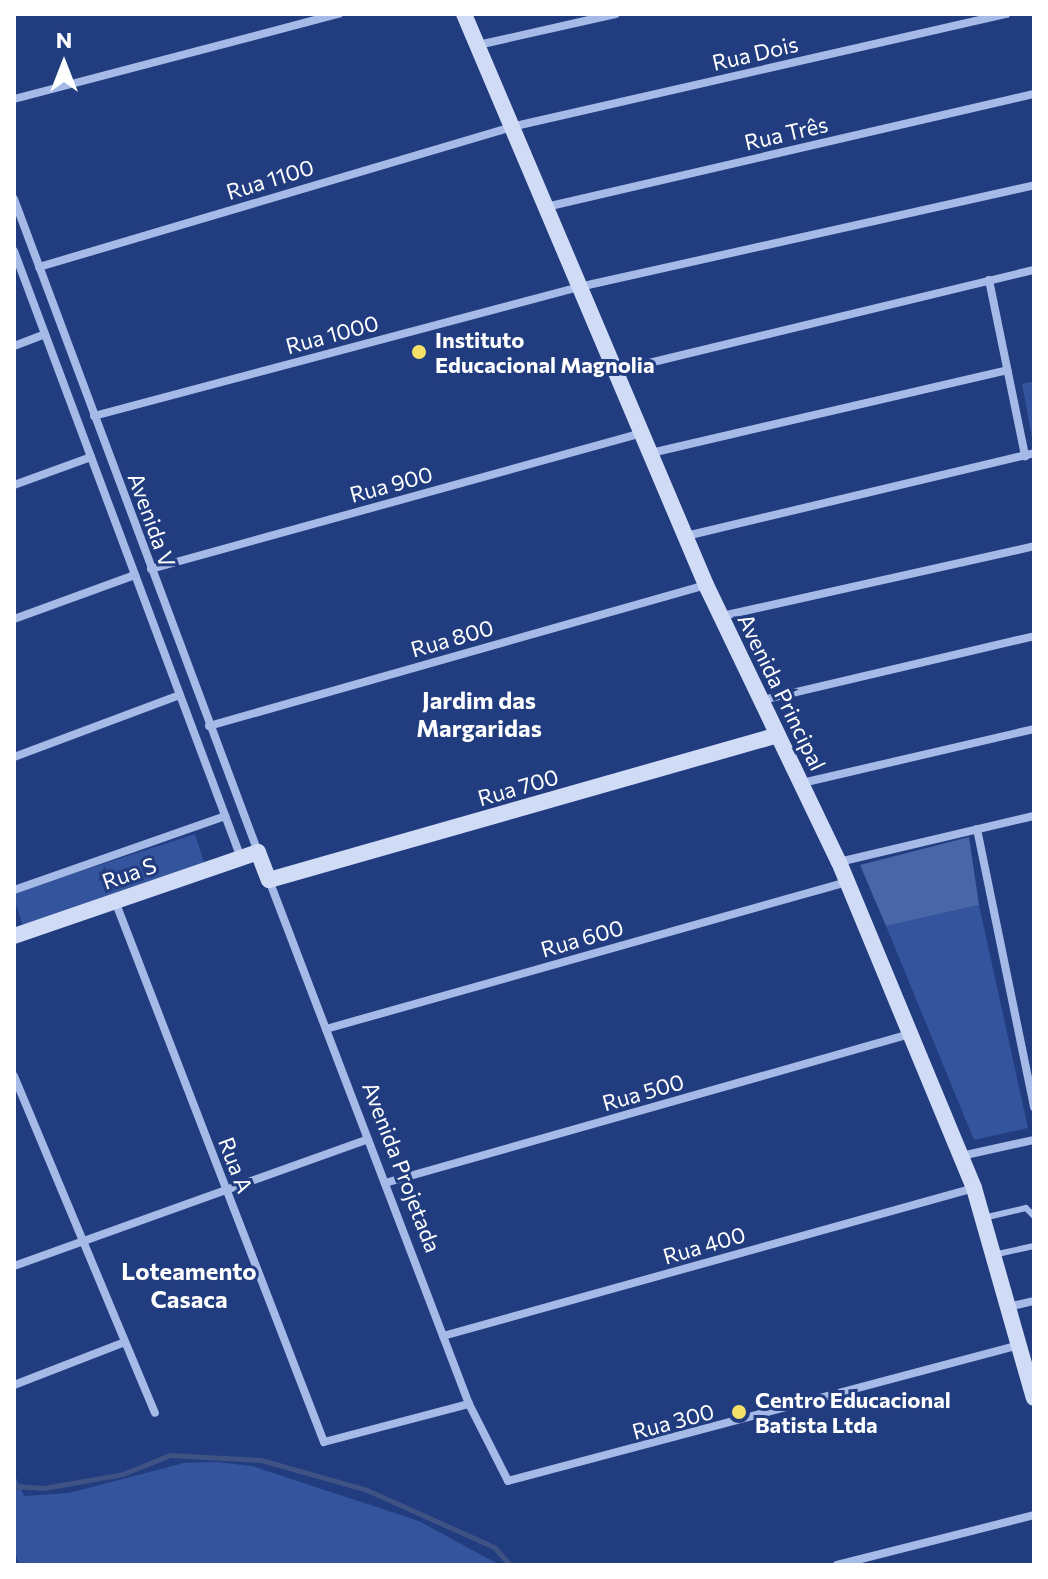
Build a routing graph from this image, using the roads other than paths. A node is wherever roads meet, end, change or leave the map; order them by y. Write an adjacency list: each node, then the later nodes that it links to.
1 (339, 14): 7 (street)
2 (464, 14): 5 (main road, Avenida Principal)
3 (616, 14): 5 (street)
4 (1006, 14): 8 (street, Rua Dois)
5 (477, 45): 8 (main road, Avenida Principal)
6 (1034, 94): 11 (street, Rua Três)
7 (14, 99)
8 (511, 127): 11 (main road, Avenida Principal); 13 (street, Rua 1100)
9 (1034, 185): 16 (street, Rua 1000)
10 (14, 199): 13 (street, Avenida V)
11 (546, 207): 16 (main road, Avenida Principal)
12 (14, 251): 17 (street, Avenida V)
13 (39, 267): 21 (street, Avenida V)
14 (1034, 270): 15 (street)
15 (989, 280): 19 (street); 20 (street)
16 (579, 287): 20 (main road, Avenida Principal); 21 (street, Rua 1000)
17 (45, 334): 18 (street); 25 (street, Avenida V)
18 (14, 346)
19 (1007, 370): 23 (street); 24 (street)
20 (615, 371): 22 (main road, Avenida Principal)
21 (94, 416): 29 (street, Avenida V)
22 (642, 433): 23 (main road, Avenida Principal); 29 (street, Rua 900)
23 (650, 453): 27 (main road, Avenida Principal)
24 (1029, 454): 27 (street)
25 (91, 457): 26 (street); 30 (street, Avenida V)
26 (14, 485)
27 (685, 536): 31 (main road, Avenida Principal)
28 (1034, 546): 32 (street)
29 (151, 569): 37 (street, Avenida V)
30 (135, 575): 33 (street); 35 (street, Avenida V)
31 (706, 585): 32 (main road, Avenida Principal); 37 (street, Rua 800)
32 (721, 616): 36 (main road, Avenida Principal)
33 (14, 619)
34 (1034, 636): 36 (street)
35 (180, 695): 40 (street); 42 (street, Avenida V)
36 (761, 700): 39 (main road, Avenida Principal)
37 (209, 726): 45 (street, Avenida V)
38 (1034, 729): 41 (street)
39 (778, 735): 41 (main road, Avenida Principal); 48 (main road, Rua 700)
40 (14, 757)
41 (801, 783): 47 (main road, Avenida Principal)
42 (225, 816): 46 (street, Avenida V); 50 (street, Rua S)
43 (1034, 816): 44 (street)
44 (977, 829): 47 (street); 56 (street)
45 (258, 852): 46 (main road, Rua S); 48 (main road, Avenida Projetada)
46 (241, 858): 51 (main road, Rua S)
47 (839, 862): 49 (main road, Avenida Principal)
48 (269, 880): 53 (street, Avenida Projetada)
49 (847, 882): 53 (street, Rua 600); 54 (main road, Avenida Principal)
50 (14, 890)
51 (115, 901): 52 (main road, Rua S); 62 (street, Rua A)
52 (14, 936)
53 (326, 1029): 57 (street, Avenida Projetada)
54 (910, 1034): 59 (main road, Avenida Principal); 60 (street, Rua 500)
55 (14, 1076): 65 (street)
56 (1034, 1107)
57 (368, 1139): 60 (street, Avenida Projetada); 62 (street)
58 (1034, 1140): 59 (street)
59 (961, 1156): 61 (main road, Avenida Principal)
60 (385, 1183): 71 (street, Avenida Projetada)
61 (974, 1188): 64 (main road, Avenida Principal); 71 (street, Rua 400)
62 (226, 1190): 65 (street); 76 (street, Rua A)
63 (1034, 1216): 64 (lane)
64 (983, 1218): 67 (main road, Avenida Principal)
65 (82, 1241): 68 (street); 72 (street)
66 (1034, 1246): 67 (lane)
67 (993, 1255): 70 (main road, Avenida Principal)
68 (14, 1266)
69 (1034, 1301): 70 (street)
70 (1008, 1307): 73 (main road, Avenida Principal)
71 (443, 1336): 76 (street, Avenida Projetada)
72 (125, 1342): 74 (street); 77 (street)
73 (1019, 1345): 75 (main road, Avenida Principal); 78 (street, Rua 300)
74 (14, 1385)
75 (1034, 1398)
76 (469, 1404): 78 (street, Avenida Projetada)
77 (155, 1413)
78 (522, 1481)
79 (1034, 1515): 80 (street)
80 (837, 1565)

